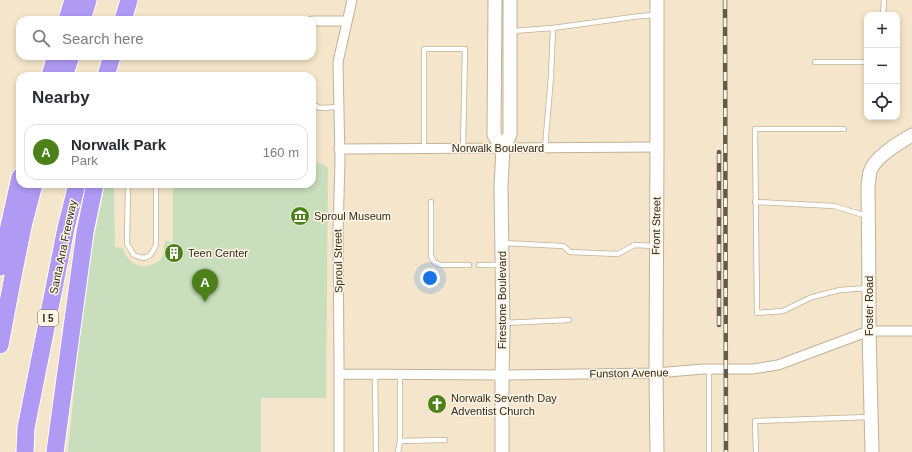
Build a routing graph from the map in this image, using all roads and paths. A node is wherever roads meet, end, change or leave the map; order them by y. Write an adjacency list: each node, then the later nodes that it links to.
1 (73, 0): 12 (highway)
2 (88, 0): 13 (highway)
3 (129, 0): 14 (highway)
4 (132, 0): 15 (highway)
5 (352, 0): 17 (street, Sproul Street)
6 (495, 0): 36 (street, Firestone Boulevard)
7 (510, 0): 19 (street, Firestone Boulevard)
8 (657, 0): 11 (street, Front Street)
9 (884, 0): 10 (lane)
10 (883, 12)
11 (657, 15): 18 (lane); 34 (street, Front Street)
12 (68, 16)
13 (83, 16)
14 (124, 16)
15 (129, 16)
16 (316, 21): 17 (street)
17 (347, 21): 31 (street, Sproul Street)
18 (553, 28): 19 (lane); 37 (lane)
19 (510, 31): 36 (street, Firestone Boulevard)
20 (55, 60): 26 (highway)
21 (70, 60): 27 (highway)
22 (111, 60): 28 (highway)
23 (120, 60): 29 (highway)
24 (815, 62): 25 (lane)
25 (864, 62)
26 (51, 72)
27 (65, 72)
28 (107, 72)
29 (118, 72)
30 (316, 106): 31 (lane)
31 (338, 108): 38 (street, Sproul Street)
32 (844, 130): 47 (lane)
33 (912, 135): 48 (street, Foster Road)
34 (657, 147): 37 (street, Norwalk Boulevard); 50 (street, Front Street)
35 (464, 148): 36 (street, Norwalk Boulevard); 39 (street, Norwalk Boulevard); 39 (lane)
36 (503, 148): 37 (street, Norwalk Boulevard); 49 (street, Firestone Boulevard)
37 (545, 148)
38 (339, 149): 39 (street, Norwalk Boulevard); 63 (street, Sproul Street)
39 (424, 149)
40 (17, 188): 54 (highway)
41 (33, 188): 60 (highway)
42 (76, 188): 70 (highway, Santa Ana Freeway / I 5)
43 (94, 188): 71 (highway)
44 (128, 188): 45 (lane)
45 (156, 188)
46 (431, 202): 51 (lane)
47 (755, 202): 48 (lane); 55 (lane)
48 (868, 216): 55 (street, Foster Road)
49 (502, 243): 50 (lane); 53 (street, Firestone Boulevard)
50 (656, 246): 62 (street, Front Street)
51 (468, 265)
52 (479, 265): 53 (lane)
53 (502, 265): 57 (street, Firestone Boulevard)
54 (0, 267)
55 (869, 288): 58 (street, Foster Road)
56 (569, 320): 57 (lane)
57 (503, 323): 66 (street, Firestone Boulevard)
58 (868, 331): 59 (street, Funston Avenue); 61 (street, Funston Avenue); 67 (street, Foster Road)
59 (912, 331)
60 (0, 345)
61 (709, 370): 62 (street, Funston Avenue); 77 (lane)
62 (656, 373): 66 (street, Funston Avenue); 76 (street, Front Street)
63 (339, 374): 64 (street, Funston Avenue); 72 (street, Sproul Street)
64 (375, 374): 65 (street, Funston Avenue); 73 (lane)
65 (400, 374): 66 (street, Funston Avenue); 69 (lane)
66 (502, 375): 75 (street, Firestone Boulevard)
67 (871, 417): 78 (lane); 79 (street, Foster Road)
68 (445, 440): 69 (lane)
69 (400, 441): 74 (lane)
70 (25, 452)
71 (55, 452)
72 (339, 452)
73 (376, 452)
74 (398, 452)
75 (502, 452)
76 (657, 452)
77 (709, 452)
78 (756, 452)
79 (872, 452)

